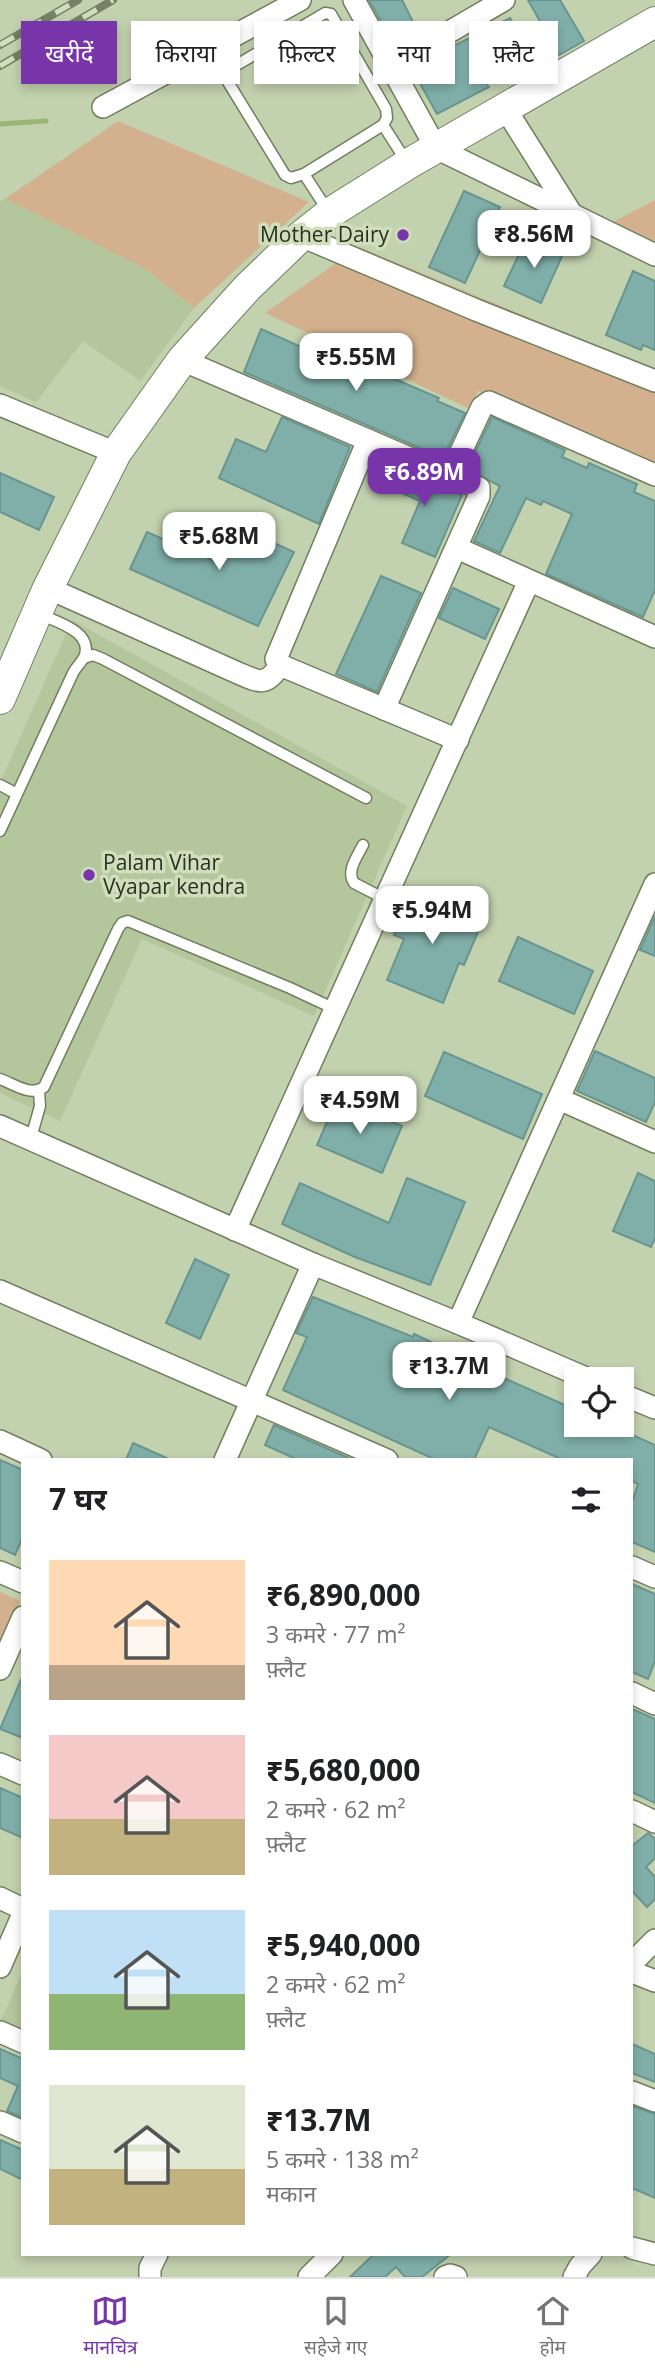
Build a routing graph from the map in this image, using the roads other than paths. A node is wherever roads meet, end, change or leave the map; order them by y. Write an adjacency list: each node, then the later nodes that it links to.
1 (300, 0): 8 (street)
2 (354, 0): 6 (street)
3 (504, 0): 5 (street)
4 (655, 22): 9 (street)
5 (455, 29)
6 (373, 34)
7 (401, 84): 11 (street)
8 (103, 107)
9 (505, 108): 11 (street); 15 (street)
10 (383, 125): 12 (lane); 13 (lane); 13 (lane)
11 (436, 148): 12 (street); 15 (street)
12 (408, 164): 14 (street)
13 (304, 174): 14 (lane)
14 (330, 213): 16 (street)
15 (571, 214): 17 (street)
16 (301, 236): 18 (street); 19 (street)
17 (655, 255)
18 (182, 360): 21 (street); 22 (street)
19 (655, 381)
20 (0, 405): 22 (street)
21 (368, 440): 23 (street); 30 (street)
22 (116, 453): 27 (street)
23 (450, 475): 24 (street); 25 (street)
24 (655, 475)
25 (457, 548): 26 (street); 32 (street)
26 (529, 581): 28 (street); 33 (street)
27 (42, 601): 29 (lane); 30 (street); 31 (street)
28 (655, 637)
29 (84, 658): 35 (lane); 36 (lane)
30 (280, 665): 32 (street)
31 (0, 699)
32 (384, 709): 33 (street)
33 (458, 740): 40 (street)
34 (0, 785): 35 (lane)
35 (17, 794): 37 (lane)
36 (366, 798)
37 (0, 831)
38 (363, 845): 40 (lane)
39 (655, 884): 44 (street)
40 (385, 899): 41 (street)
41 (335, 1009): 43 (lane); 48 (street)
42 (0, 1079): 43 (lane)
43 (39, 1091): 46 (lane)
44 (559, 1099): 47 (street); 51 (street)
45 (2, 1131): 46 (street)
46 (31, 1138): 48 (street)
47 (655, 1142)
48 (235, 1230): 49 (street)
49 (313, 1264): 51 (street); 54 (street)
50 (0, 1291): 54 (street)
51 (458, 1323): 52 (street)
52 (564, 1369)
53 (634, 1399): 55 (street)
54 (251, 1401): 58 (street); 59 (street)
55 (655, 1408)
56 (0, 1441): 57 (street)
57 (37, 1458)
58 (226, 1458)
59 (385, 1458)
60 (633, 1567): 62 (street)
61 (0, 1572): 63 (street)
62 (655, 1577)
63 (21, 1581)
64 (21, 1622): 65 (street)
65 (0, 1669)
66 (633, 1693): 67 (street)
67 (655, 1704)
68 (0, 1764): 69 (street)
69 (21, 1773)
70 (0, 1898): 71 (street)
71 (21, 1908)
72 (21, 1919): 75 (street)
73 (655, 1940): 74 (street)
74 (633, 1962)
75 (0, 1966)
76 (633, 1972): 77 (street)
77 (655, 1981)
78 (0, 2032): 79 (street)
79 (21, 2041)
80 (633, 2092): 81 (street)
81 (655, 2101)
82 (0, 2122): 83 (street)
83 (21, 2131)
84 (633, 2248): 85 (street)
85 (655, 2254)
86 (156, 2256): 89 (street)
87 (330, 2256): 90 (street)
88 (589, 2256): 93 (street)
89 (150, 2277)
90 (309, 2277)
91 (445, 2277): 92 (street)
92 (456, 2277)
93 (574, 2277)

